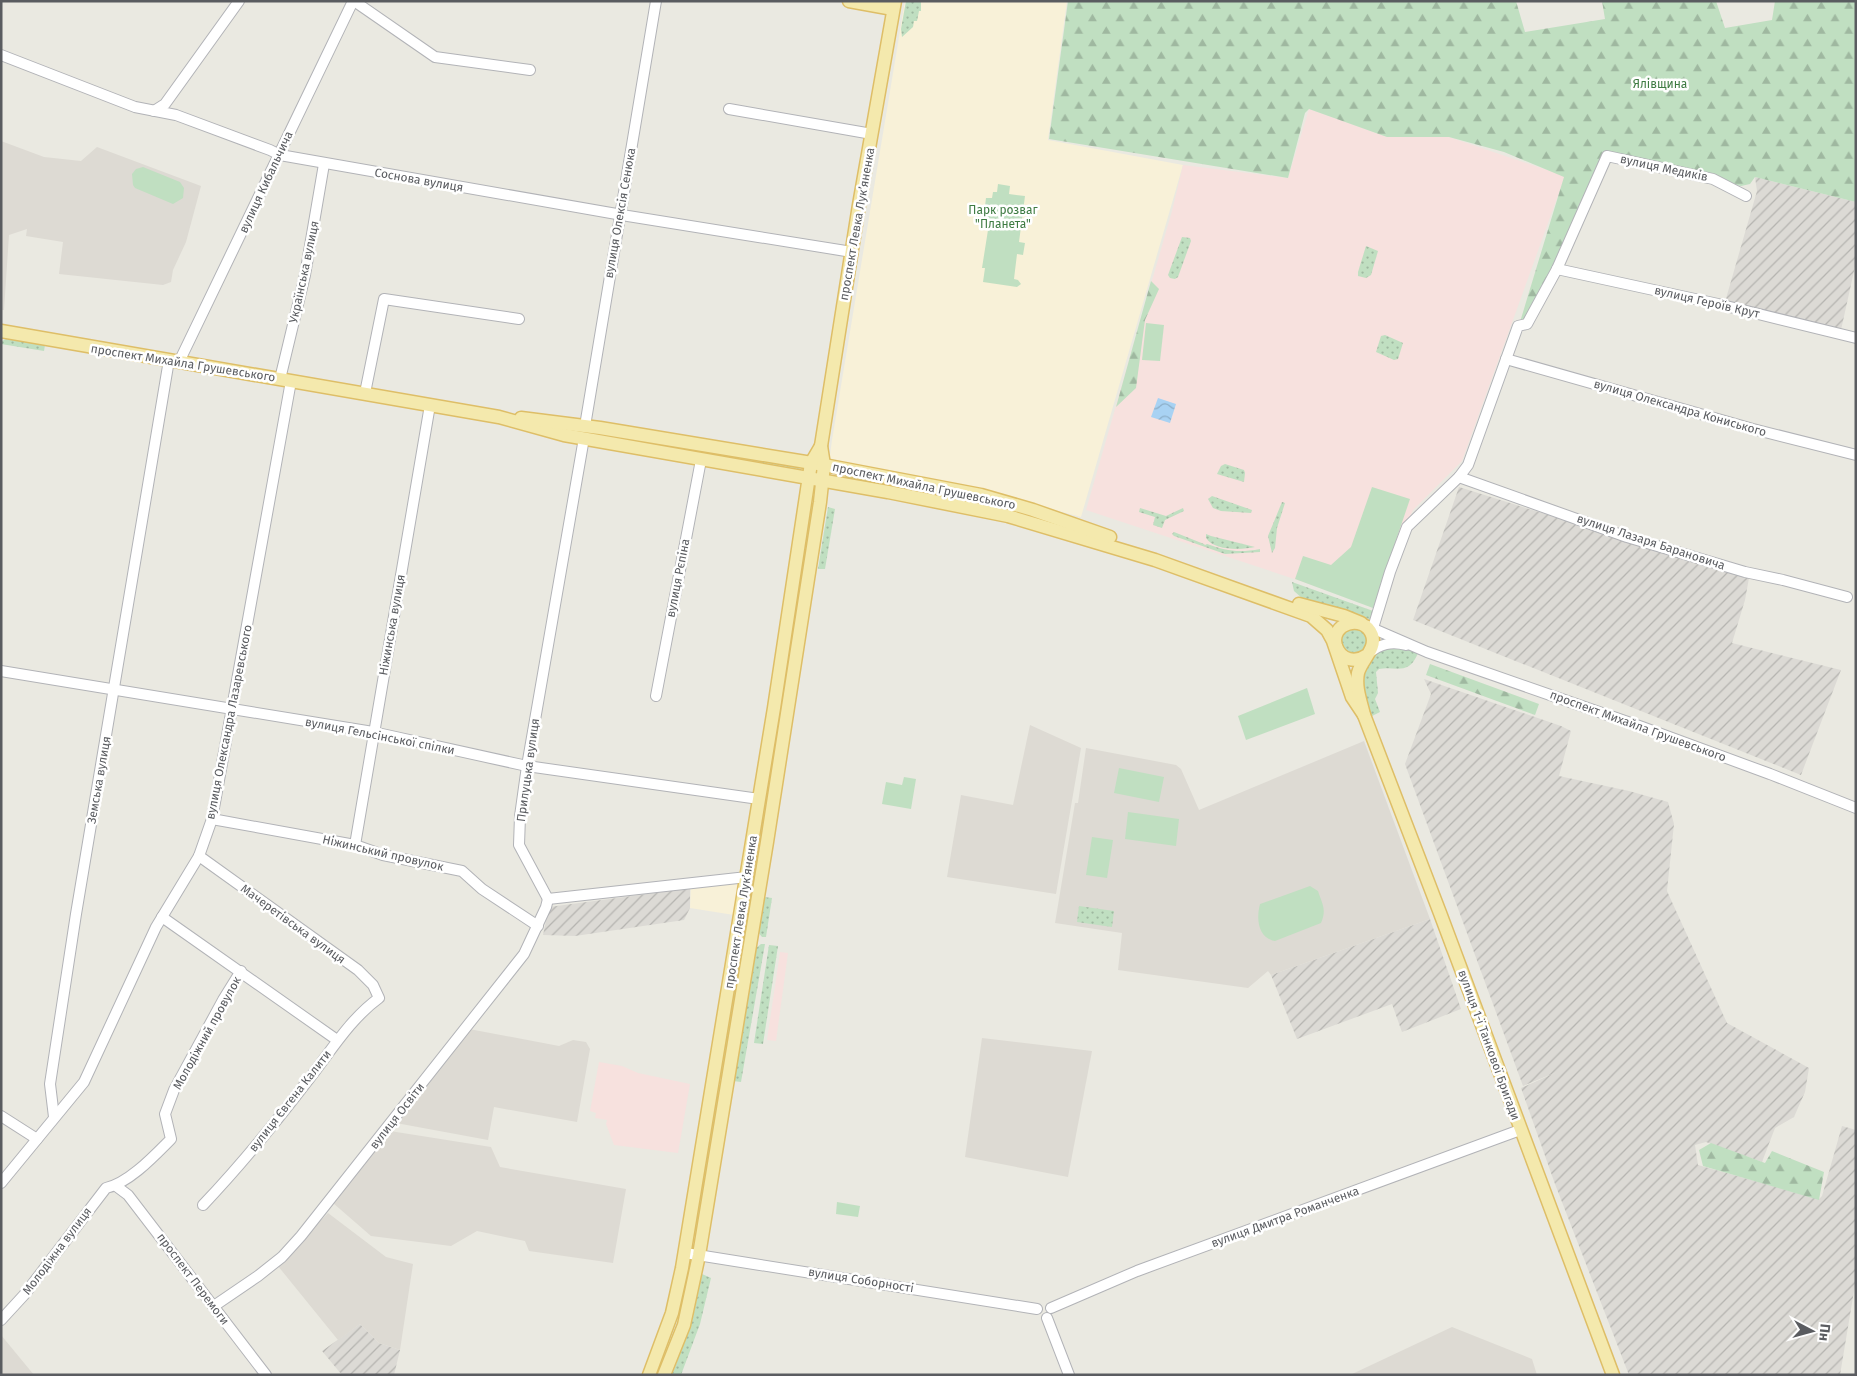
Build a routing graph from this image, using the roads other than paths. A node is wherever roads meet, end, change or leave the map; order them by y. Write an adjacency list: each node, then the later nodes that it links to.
1 (239, 1): 9 (street)
2 (353, 1): 7 (street); 11 (street, вулиця Кибальчича)
3 (656, 1): 14 (street, вулиця Олексія Сенюка)
4 (849, 1): 5 (main road)
5 (894, 5): 10 (main road, проспект Левка Лукʼяненка)
6 (1, 54): 9 (street, Соснова вулиця)
7 (530, 70)
8 (729, 108): 10 (street)
9 (154, 111): 11 (street, Соснова вулиця)
10 (872, 134): 15 (main road, проспект Левка Лукʼяненка)
11 (280, 155): 12 (street, Соснова вулиця); 21 (street, вулиця Кибальчича)
12 (324, 164): 14 (street, Соснова вулиця); 22 (street, Українська вулиця)
13 (1746, 196): 16 (street, вулиця Медиків)
14 (620, 214): 15 (street, Соснова вулиця); 25 (street, вулиця Олексія Сенюка)
15 (852, 252): 26 (main road, проспект Левка Лукʼяненка)
16 (1557, 269): 19 (street, вулиця Героїв Крут); 20 (street)
17 (519, 320): 23 (street)
18 (1, 331): 21 (main road, проспект Михайла Грушевського)
19 (1856, 338)
20 (1506, 358): 27 (street, вулиця Олександра Кониського); 31 (street)
21 (174, 361): 22 (main road, проспект Михайла Грушевського); 39 (street, Земська вулиця)
22 (285, 380): 23 (main road, проспект Михайла Грушевського); 41 (street, вулиця Олександра Лазаревського)
23 (365, 393): 24 (main road, проспект Михайла Грушевського)
24 (430, 405): 25 (main road, проспект Михайла Грушевського); 43 (street, Ніжинська вулиця)
25 (584, 432): 28 (main road, проспект Михайла Грушевського); 29 (main road, проспект Михайла Грушевського); 44 (street, Прилуцька вулиця)
26 (820, 446): 29 (main road, проспект Левка Лукʼяненка); 30 (main road, проспект Левка Лукʼяненка)
27 (1856, 454)
28 (701, 460): 32 (main road, проспект Михайла Грушевського); 40 (street, вулиця Рєпіна)
29 (811, 462): 30 (main road, проспект Михайла Грушевського); 32 (main road, проспект Левка Лукʼяненка)
30 (824, 465): 32 (main road, проспект Левка Лукʼяненка); 34 (main road, проспект Михайла Грушевського)
31 (1458, 476): 33 (street, вулиця Лазаря Барановича); 34 (street)
32 (816, 479): 35 (main road, проспект Михайла Грушевського); 45 (main road, проспект Левка Лукʼяненка); 65 (main road, проспект Левка Лукʼяненка)
33 (1847, 597)
34 (1369, 630): 35 (main road); 36 (street, проспект Михайла Грушевського); 37 (main road)
35 (1337, 648): 37 (main road); 42 (main road, вулиця 1-ї Танкової Бригади)
36 (1419, 648): 37 (street, проспект Михайла Грушевського); 46 (street, проспект Михайла Грушевського)
37 (1367, 655): 42 (main road, вулиця 1-ї Танкової Бригади)
38 (1, 671): 39 (street, вулиця Гельсінської спілки)
39 (114, 689): 41 (street, вулиця Гельсінської спілки); 58 (street, Земська вулиця)
40 (656, 696)
41 (232, 710): 43 (street, вулиця Гельсінської спілки); 47 (street, вулиця Олександра Лазаревського)
42 (1364, 715): 59 (main road, вулиця 1-ї Танкової Бригади)
43 (373, 732): 44 (street, вулиця Гельсінської спілки); 48 (street, Ніжинська вулиця)
44 (527, 766): 45 (street, вулиця Гельсінської спілки); 51 (street, Прилуцька вулиця)
45 (759, 799): 50 (main road, проспект Левка Лукʼяненка)
46 (1856, 808)
47 (212, 819): 48 (street, Ніжинський провулок); 49 (street, вулиця Олександра Лазаревського)
48 (355, 846): 53 (street, Ніжинський провулок)
49 (199, 856): 52 (street, вулиця Олександра Лазаревського); 55 (street, Мачеретівська вулиця)
50 (746, 877): 51 (street); 64 (main road, проспект Левка Лукʼяненка)
51 (548, 899): 53 (street, вулиця Освіти)
52 (162, 917): 54 (street); 58 (street, вулиця Олександра Лазаревського)
53 (538, 926): 66 (street, вулиця Освіти)
54 (241, 972): 56 (street); 62 (street, Молодіжний провулок)
55 (380, 998): 56 (street, вулиця Євгена Калити)
56 (337, 1040): 63 (street, вулиця Євгена Калити)
57 (1, 1116): 60 (street)
58 (54, 1117): 60 (street)
59 (1520, 1130): 67 (street, вулиця Дмитра Романченка); 75 (main road, вулиця 1-ї Танкової Бригади)
60 (37, 1139): 61 (street)
61 (1, 1183)
62 (116, 1186): 66 (street, проспект Перемоги); 70 (street, Молодіжна вулиця)
63 (203, 1205)
64 (685, 1253): 65 (street, вулиця Соборності); 72 (main road, проспект Левка Лукʼяненка)
65 (699, 1255): 68 (street, вулиця Соборності); 73 (main road, проспект Левка Лукʼяненка)
66 (214, 1306): 71 (street, проспект Перемоги)
67 (1052, 1308): 68 (street, вулиця Соборності); 69 (street)
68 (1036, 1309): 69 (street)
69 (1047, 1318): 74 (street)
70 (1, 1320)
71 (266, 1375)
72 (649, 1375)
73 (664, 1375)
74 (1069, 1375)
75 (1612, 1375)

